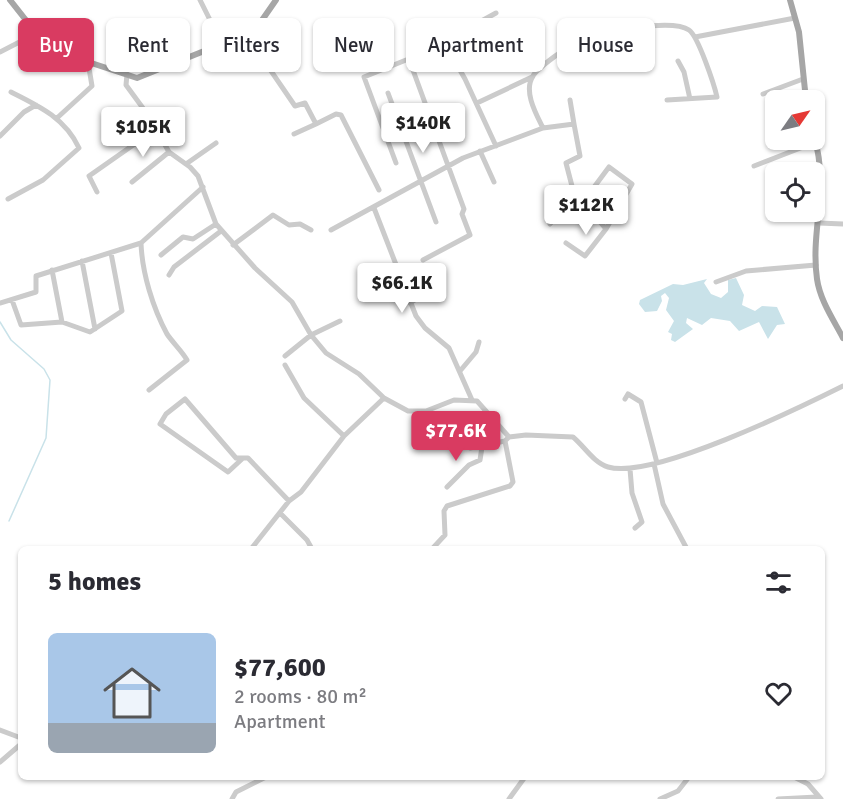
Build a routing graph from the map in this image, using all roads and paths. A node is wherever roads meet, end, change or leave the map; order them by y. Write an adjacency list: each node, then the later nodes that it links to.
1 (10, 0): 6 (main road)
2 (200, 0): 7 (street)
3 (789, 0): 10 (main road)
4 (272, 2): 8 (main road)
5 (496, 14): 9 (street)
6 (23, 18)
7 (209, 18)
8 (263, 18)
9 (489, 18)
10 (795, 18): 11 (street); 22 (main road)
11 (695, 37): 21 (street); 27 (street)
12 (18, 43): 13 (street)
13 (0, 52)
14 (202, 52): 20 (main road)
15 (678, 61): 27 (street)
16 (94, 64): 20 (main road)
17 (90, 72): 32 (street)
18 (272, 72): 33 (street)
19 (461, 72): 30 (street)
20 (127, 74): 36 (street)
21 (532, 77): 30 (street); 35 (street)
22 (803, 79): 23 (main road); 26 (street)
23 (805, 90)
24 (11, 93): 31 (street)
25 (388, 93): 49 (street)
26 (764, 93)
27 (690, 99): 29 (street)
28 (570, 100): 34 (street)
29 (667, 100)
30 (477, 103): 40 (street)
31 (36, 105): 32 (street); 38 (street)
32 (57, 118): 56 (street)
33 (316, 124): 37 (street); 53 (street)
34 (574, 124): 35 (street); 54 (street)
35 (543, 128): 40 (street)
36 (156, 129): 44 (street); 55 (street)
37 (294, 134)
38 (0, 136)
39 (216, 143): 46 (street)
40 (496, 146): 43 (street)
41 (790, 150): 48 (street)
42 (817, 150): 60 (main road)
43 (480, 151): 47 (street); 51 (street)
44 (169, 152): 46 (street); 50 (street)
45 (396, 163): 47 (street)
46 (186, 164): 52 (street)
47 (447, 166): 49 (street); 73 (street)
48 (754, 166)
49 (421, 180): 58 (street); 59 (street)
50 (132, 182)
51 (494, 182)
52 (203, 187): 61 (street); 68 (street)
53 (380, 190)
54 (573, 190): 57 (street); 62 (street)
55 (97, 192)
56 (8, 199)
57 (584, 202): 64 (street); 64 (street)
58 (374, 208): 66 (street); 82 (street)
59 (436, 222)
60 (819, 223): 63 (street); 75 (main road)
61 (216, 224): 67 (street); 72 (street)
62 (550, 224)
63 (843, 224)
64 (606, 229): 69 (street)
65 (311, 230): 70 (street)
66 (331, 230)
67 (221, 231): 70 (street); 77 (street)
68 (141, 243): 71 (street); 93 (street)
69 (566, 243)
70 (233, 245): 86 (street)
71 (111, 253): 74 (street); 85 (street)
72 (161, 255)
73 (423, 260)
74 (82, 261): 76 (street); 85 (street)
75 (816, 265): 78 (street); 87 (main road)
76 (52, 270): 80 (street); 84 (street)
77 (169, 275)
78 (716, 282)
79 (442, 295): 82 (street)
80 (12, 300): 81 (street); 84 (street)
81 (0, 303)
82 (410, 303): 91 (street)
83 (340, 321): 86 (street)
84 (62, 322): 85 (street)
85 (95, 329)
86 (310, 335): 89 (street); 94 (street)
87 (843, 338)
88 (479, 342): 91 (street)
89 (285, 357)
90 (285, 364): 98 (street)
91 (460, 371): 95 (street)
92 (843, 386): 102 (street)
93 (149, 390)
94 (384, 398): 95 (street); 98 (street)
95 (472, 399): 99 (street)
96 (625, 399): 102 (street)
97 (452, 432): 100 (street)
98 (344, 436): 105 (street)
99 (507, 439): 100 (street); 103 (street); 110 (street)
100 (482, 447): 104 (street)
101 (242, 459): 101 (street); 105 (street)
102 (656, 464): 103 (street); 111 (street)
103 (630, 469): 107 (street)
104 (447, 487)
105 (289, 501): 106 (street)
106 (280, 513): 108 (street); 109 (street)
107 (635, 528)
108 (253, 546)
109 (310, 546)
110 (435, 546)
111 (685, 546)
112 (0, 730): 113 (street)
113 (18, 737)
114 (18, 747): 115 (street)
115 (0, 762)
116 (260, 780): 121 (street)
117 (523, 780): 122 (street)
118 (687, 780): 123 (street)
119 (800, 780): 120 (street)
120 (819, 798): 124 (street)
121 (232, 799)
122 (509, 799)
123 (660, 799)
124 (778, 799)

